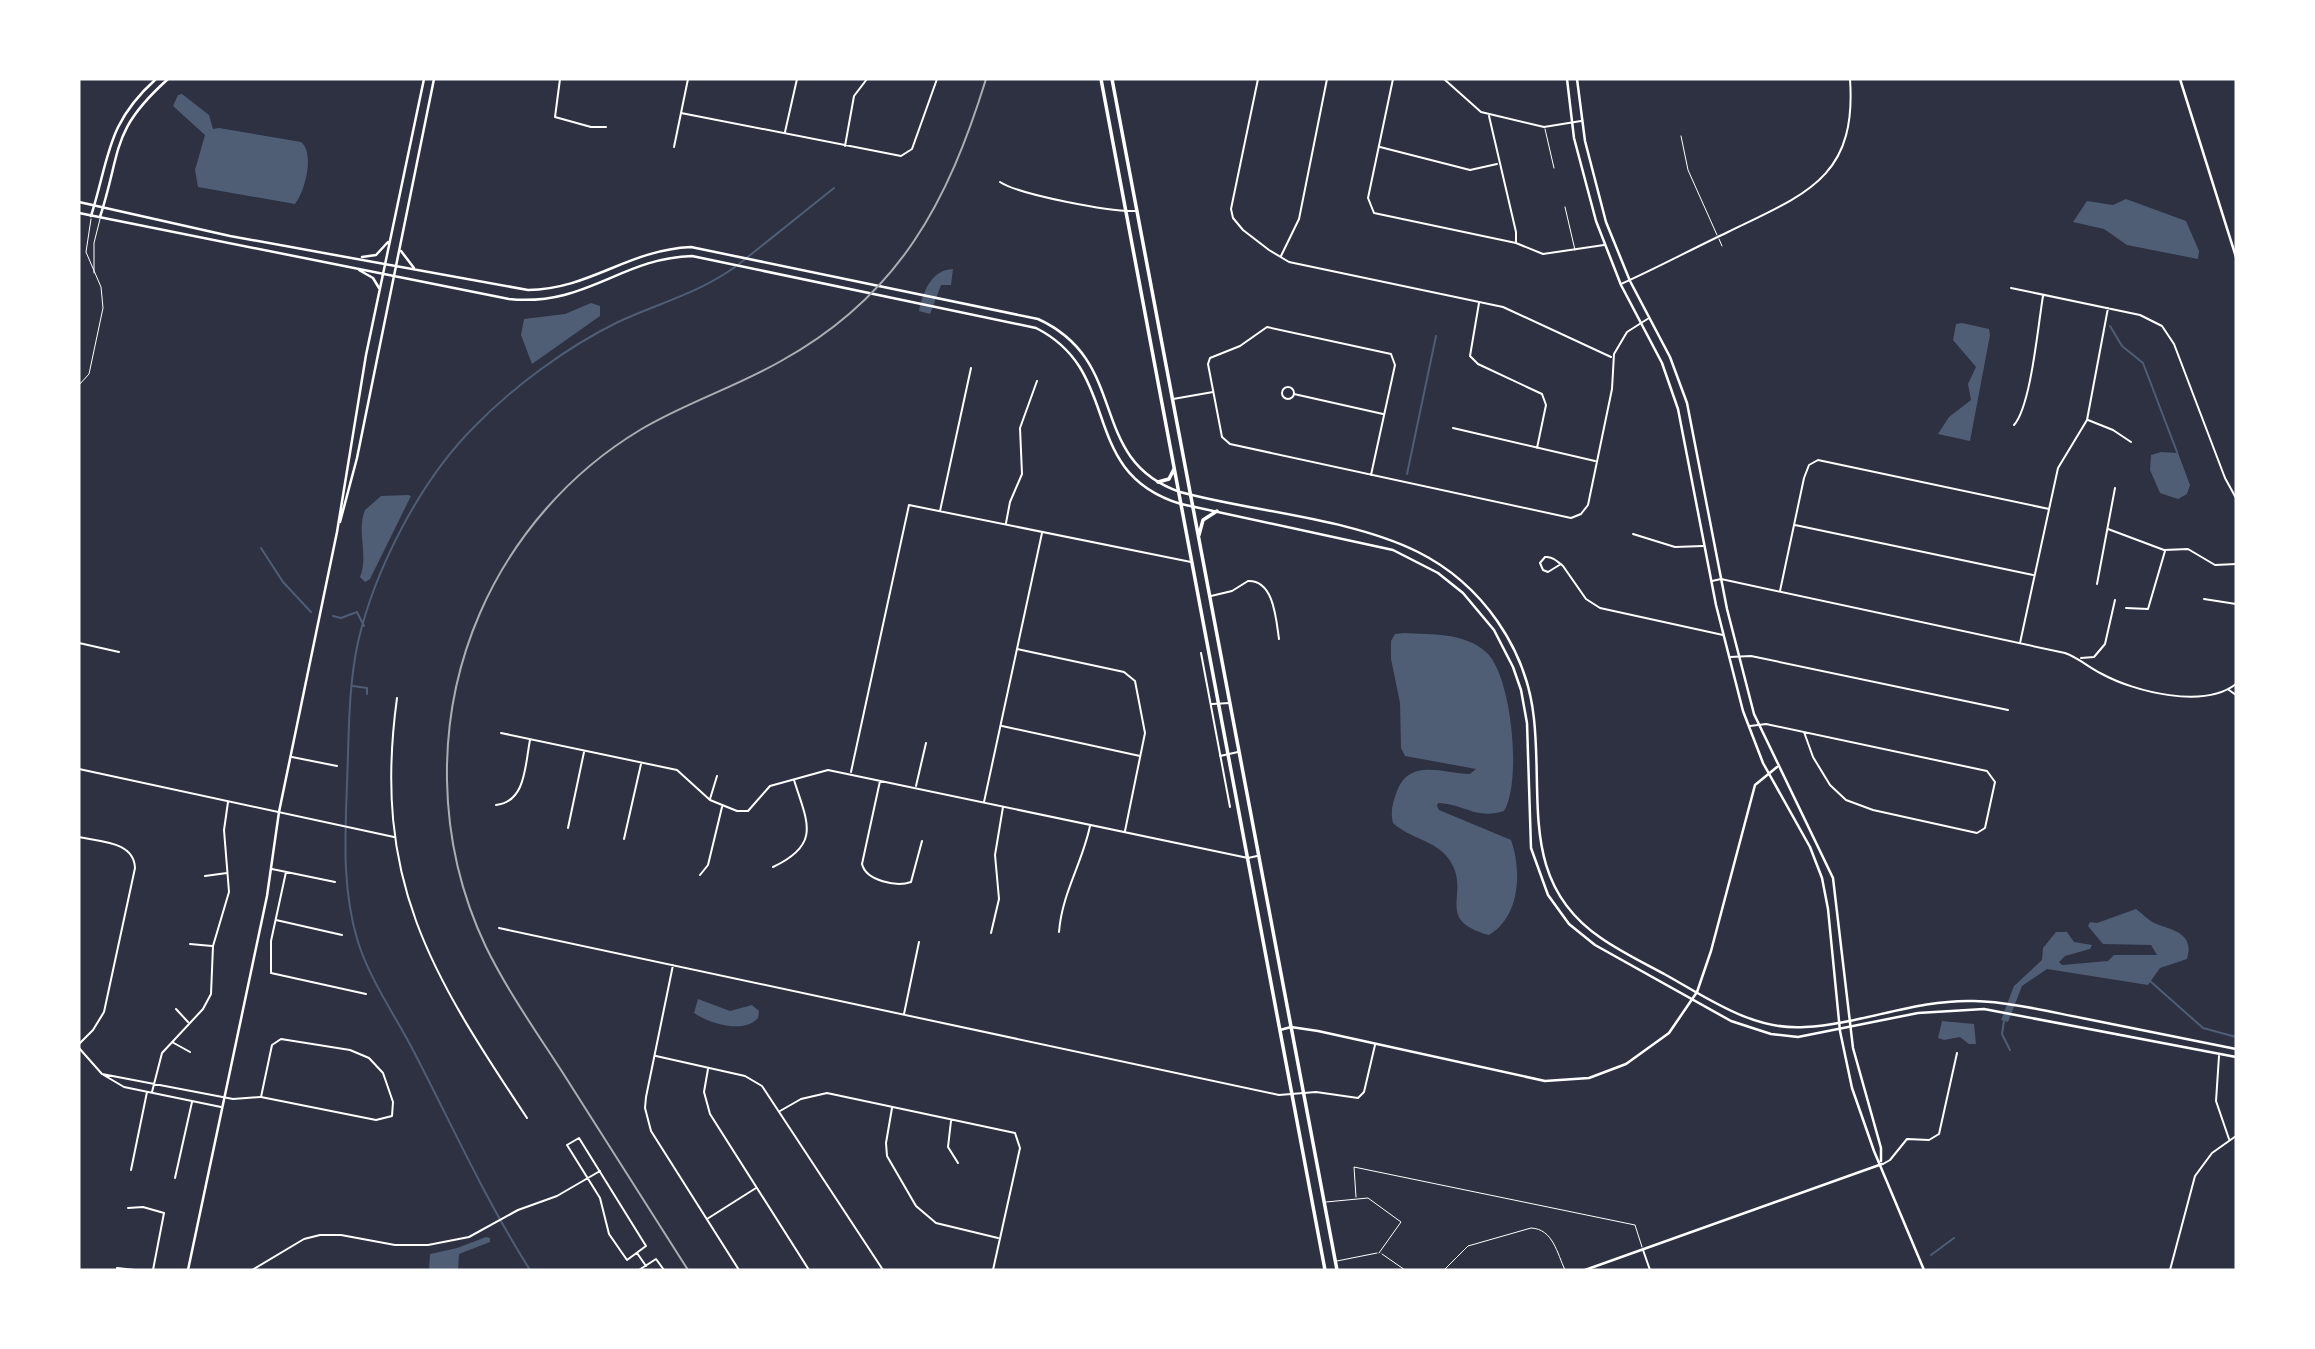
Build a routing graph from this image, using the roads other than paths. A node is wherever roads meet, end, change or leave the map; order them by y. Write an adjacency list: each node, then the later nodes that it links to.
1 (156, 79): 20 (main road)
2 (168, 79): 21 (main road)
3 (424, 79): 48 (main road)
4 (434, 79): 53 (main road)
5 (560, 79): 26 (street)
6 (688, 79): 22 (street)
7 (797, 79): 28 (street)
8 (867, 79): 32 (street)
9 (937, 79): 32 (street)
10 (1101, 79): 31 (main road)
11 (1112, 79): 30 (main road)
12 (1258, 79): 57 (street)
13 (1327, 79): 57 (street)
14 (1393, 79): 34 (street)
15 (1444, 79): 23 (street)
16 (1567, 79): 25 (main road)
17 (1577, 79): 24 (main road)
18 (1850, 79): 47 (street)
19 (2180, 79): 56 (main road)
20 (138, 96): 21 (main road); 39 (main road)
21 (143, 102): 41 (main road)
22 (681, 113): 28 (street); 33 (street)
23 (1489, 115): 27 (street); 35 (street)
24 (1581, 121): 25 (street); 68 (main road)
25 (1572, 123): 27 (street); 50 (main road)
26 (606, 127)
27 (1544, 127): 36 (lane)
28 (785, 134): 32 (street)
29 (1681, 136): 47 (lane)
30 (1124, 140): 31 (main road); 42 (main road)
31 (1113, 142): 43 (main road)
32 (845, 146)
33 (674, 147)
34 (1379, 147): 35 (street); 49 (street)
35 (1499, 163): 49 (street)
36 (1554, 168)
37 (1000, 182): 43 (street)
38 (79, 202): 39 (main road)
39 (94, 206): 41 (main road); 45 (main road)
40 (1565, 207): 54 (lane)
41 (103, 208): 46 (main road); 52 (main road)
42 (1137, 211): 43 (street); 63 (main road)
43 (1126, 212): 64 (main road)
44 (79, 213): 45 (main road)
45 (91, 216): 46 (main road); 66 (lane)
46 (100, 217): 58 (main road); 66 (lane)
47 (1718, 236): 51 (lane); 68 (street)
48 (390, 239): 55 (main road); 59 (main road)
49 (1516, 243): 54 (street)
50 (1604, 245): 54 (street); 70 (main road)
51 (1722, 246)
52 (303, 249): 55 (main road); 58 (main road)
53 (400, 250): 60 (main road); 62 (main road)
54 (1575, 250)
55 (357, 257): 59 (main road)
56 (2236, 257)
57 (1280, 258): 75 (street)
58 (301, 259): 61 (main road)
59 (385, 263): 60 (main road); 65 (main road)
60 (397, 266): 62 (main road); 67 (main road)
61 (356, 268): 65 (main road); 72 (main road)
62 (416, 270): 69 (main road)
63 (1148, 271): 64 (main road); 89 (main road)
64 (1138, 272): 103 (main road)
65 (383, 273): 67 (main road); 72 (main road)
66 (95, 275): 86 (lane)
67 (395, 275): 73 (main road); 92 (main road)
68 (1630, 281): 70 (street); 78 (main road)
69 (484, 282): 73 (main road); 76 (main road)
70 (1620, 285): 80 (main road)
71 (2011, 288): 74 (street)
72 (380, 289): 90 (main road)
73 (481, 293): 79 (main road)
74 (2043, 295): 77 (street); 96 (street)
75 (1479, 302): 81 (street); 99 (street)
76 (997, 309): 79 (main road); 83 (main road)
77 (2108, 309): 95 (street); 109 (street)
78 (1650, 317): 80 (street); 93 (main road)
79 (995, 318): 84 (main road)
80 (1641, 322): 81 (street); 94 (main road)
81 (1613, 357): 102 (street)
82 (971, 368): 113 (street)
83 (1096, 370): 84 (main road); 100 (main road)
84 (1087, 376): 101 (main road)
85 (1037, 381): 116 (street)
86 (79, 385)
87 (1213, 391): 89 (street); 91 (street); 104 (street)
88 (1294, 394): 91 (street)
89 (1172, 399): 108 (main road)
90 (356, 413): 92 (main road); 118 (main road)
91 (1384, 414): 104 (street)
92 (365, 415): 118 (main road)
93 (1689, 416): 94 (main road); 128 (main road)
94 (1680, 417): 122 (main road)
95 (2087, 420): 98 (street); 112 (street)
96 (2014, 425)
97 (1453, 428): 99 (street)
98 (2131, 442)
99 (1537, 448): 102 (street)
100 (1130, 458): 101 (main road); 105 (main road)
101 (1119, 460): 110 (main road)
102 (1597, 461): 104 (street)
103 (1175, 467): 105 (main road); 107 (main road)
104 (1371, 475)
105 (1158, 482): 107 (main road)
106 (2115, 488): 117 (street)
107 (1180, 492): 108 (main road); 110 (main road)
108 (1191, 495): 111 (main road); 215 (main road)
109 (2236, 498)
110 (1181, 504): 111 (main road); 124 (main road)
111 (1192, 506): 114 (main road); 121 (main road)
112 (2049, 509): 115 (street); 127 (street)
113 (940, 511): 116 (street); 173 (street)
114 (1217, 511): 121 (main road); 217 (main road)
115 (1794, 524): 127 (street); 131 (street)
116 (1005, 525): 119 (street)
117 (2108, 529): 123 (street); 130 (street)
118 (337, 532): 167 (main road)
119 (1042, 532): 124 (street); 141 (street)
120 (1633, 534): 122 (street)
121 (1199, 537): 132 (main road)
122 (1704, 546): 129 (main road)
123 (2164, 550): 126 (street); 136 (street)
124 (1192, 562): 152 (main road)
125 (1561, 564): 125 (street); 137 (street)
126 (2236, 564)
127 (2035, 576): 140 (street)
128 (1721, 579): 129 (street); 131 (street); 144 (main road)
129 (1712, 582): 137 (main road)
130 (2097, 584)
131 (1780, 592): 140 (street)
132 (1210, 596): 138 (street); 151 (main road)
133 (2204, 598): 135 (street)
134 (2115, 600): 146 (street)
135 (2236, 604)
136 (2126, 608)
137 (1723, 635): 145 (main road)
138 (1279, 639)
139 (79, 643): 142 (street)
140 (2020, 643): 146 (street)
141 (1017, 649): 156 (street); 165 (street)
142 (119, 652)
143 (1201, 653): 153 (street)
144 (1738, 656): 145 (street); 154 (street); 155 (main road)
145 (1728, 657): 157 (main road)
146 (2077, 657): 148 (street)
147 (2236, 684): 148 (street)
148 (2228, 690): 149 (street)
149 (2236, 695)
150 (397, 698): 190 (street)
151 (1230, 703): 152 (street); 163 (main road)
152 (1219, 704): 153 (street); 164 (main road)
153 (1210, 705): 166 (street)
154 (2007, 709)
155 (1758, 724): 157 (street); 158 (street); 170 (main road)
156 (1001, 726): 165 (street); 180 (street)
157 (1748, 726): 172 (main road)
158 (1804, 732): 158 (street)
159 (501, 733): 160 (street)
160 (530, 739): 162 (street); 181 (street)
161 (926, 743): 177 (street)
162 (584, 751): 168 (street); 187 (street)
163 (1239, 752): 164 (street); 193 (main road)
164 (1228, 754): 166 (street); 194 (main road)
165 (1141, 756): 188 (street)
166 (1220, 756): 184 (street)
167 (291, 757): 169 (street); 185 (main road)
168 (641, 764): 178 (street); 191 (street)
169 (337, 766)
170 (1777, 767): 172 (main road); 202 (main road)
171 (79, 769): 179 (street)
172 (1769, 772): 203 (main road); 215 (main road)
173 (851, 773): 175 (street); 176 (street)
174 (717, 776): 178 (street)
175 (793, 779): 182 (street); 195 (street)
176 (880, 780): 177 (street); 192 (street)
177 (916, 787): 180 (street)
178 (710, 800): 182 (street)
179 (228, 801): 185 (street); 198 (street)
180 (984, 802): 183 (street)
181 (496, 805)
182 (722, 805): 199 (street)
183 (1003, 806): 186 (street); 207 (street)
184 (1230, 807)
185 (279, 812): 190 (street); 196 (main road)
186 (1090, 824): 188 (street); 206 (street)
187 (568, 828)
188 (1125, 832): 194 (street)
189 (79, 837): 231 (street)
190 (395, 837): 253 (street)
191 (624, 839)
192 (922, 841)
193 (1259, 856): 194 (street); 210 (main road)
194 (1248, 858): 213 (main road)
195 (773, 867)
196 (271, 869): 197 (street); 248 (main road)
197 (286, 872): 201 (street); 204 (street)
198 (229, 873): 200 (street); 212 (street)
199 (700, 875)
200 (205, 876)
201 (335, 882)
202 (1839, 908): 203 (main road); 222 (main road)
203 (1828, 909): 223 (main road)
204 (275, 920): 208 (street); 216 (street)
205 (499, 928): 214 (street)
206 (1059, 932)
207 (991, 933)
208 (342, 935)
209 (919, 942): 221 (street)
210 (1275, 942): 213 (main road); 225 (main road)
211 (190, 944): 212 (street)
212 (213, 946): 224 (street)
213 (1265, 946): 227 (main road)
214 (673, 965): 221 (street); 236 (street)
215 (1697, 992): 217 (main road); 223 (main road)
216 (366, 994)
217 (1693, 1000): 228 (main road); 230 (main road)
218 (1995, 1003): 220 (main road); 222 (main road); 232 (main road)
219 (176, 1009): 224 (street)
220 (1993, 1010): 226 (main road); 235 (main road)
221 (903, 1015): 245 (street)
222 (1849, 1020): 223 (main road); 226 (main road)
223 (1839, 1022): 228 (main road)
224 (189, 1023): 229 (street)
225 (1291, 1027): 227 (main road); 230 (main road); 244 (main road)
226 (1850, 1028): 228 (main road); 258 (main road)
227 (1280, 1030): 245 (main road)
228 (1840, 1031): 258 (main road)
229 (171, 1042): 233 (street); 240 (street)
230 (1375, 1044): 244 (street)
231 (79, 1046): 239 (street)
232 (2235, 1049): 235 (main road)
233 (190, 1052)
234 (1957, 1053): 258 (street)
235 (2220, 1054): 237 (main road); 256 (street)
236 (655, 1056): 238 (street); 269 (street)
237 (2236, 1057)
238 (708, 1068): 252 (street); 265 (street)
239 (102, 1074): 240 (street); 242 (street)
240 (153, 1084): 241 (street); 243 (street)
241 (168, 1087): 246 (street); 248 (street)
242 (147, 1091): 243 (street); 259 (street)
243 (152, 1093): 246 (street)
244 (1304, 1094): 245 (street); 263 (main road)
245 (1292, 1095): 264 (main road)
246 (166, 1096): 249 (street)
247 (261, 1097): 247 (street); 248 (street)
248 (223, 1098): 250 (main road)
249 (192, 1101): 250 (street); 261 (street)
250 (221, 1107): 280 (main road)
251 (893, 1107): 252 (street); 254 (street); 270 (street)
252 (780, 1111): 286 (street)
253 (527, 1118)
254 (951, 1120): 257 (street); 270 (street)
255 (2236, 1136): 256 (street)
256 (2229, 1140): 296 (street)
257 (958, 1163)
258 (1881, 1164): 271 (main road); 295 (main road)
259 (131, 1170)
260 (600, 1171): 262 (street); 262 (street); 272 (street)
261 (175, 1178)
262 (588, 1178): 272 (street); 281 (street)
263 (1320, 1181): 264 (main road); 267 (main road)
264 (1309, 1184): 275 (main road)
265 (757, 1188): 269 (street); 285 (street)
266 (1356, 1197): 267 (lane); 271 (lane); 273 (lane)
267 (1324, 1203): 274 (main road)
268 (128, 1208): 279 (street)
269 (706, 1220): 284 (street)
270 (1000, 1238): 287 (street)
271 (1643, 1249): 293 (main road); 294 (street)
272 (637, 1253): 276 (street)
273 (1379, 1253): 274 (lane); 290 (lane)
274 (1335, 1261): 275 (main road); 289 (main road)
275 (1324, 1262): 288 (main road)
276 (646, 1266): 282 (street); 283 (street)
277 (117, 1268): 278 (street)
278 (135, 1270)
279 (153, 1270)
280 (188, 1270)
281 (252, 1270)
282 (639, 1270)
283 (664, 1270)
284 (738, 1270)
285 (809, 1270)
286 (883, 1270)
287 (993, 1270)
288 (1325, 1270)
289 (1336, 1270)
290 (1405, 1270)
291 (1444, 1270): 292 (lane)
292 (1565, 1270)
293 (1585, 1270)
294 (1650, 1270)
295 (1924, 1270)
296 (2170, 1270)

